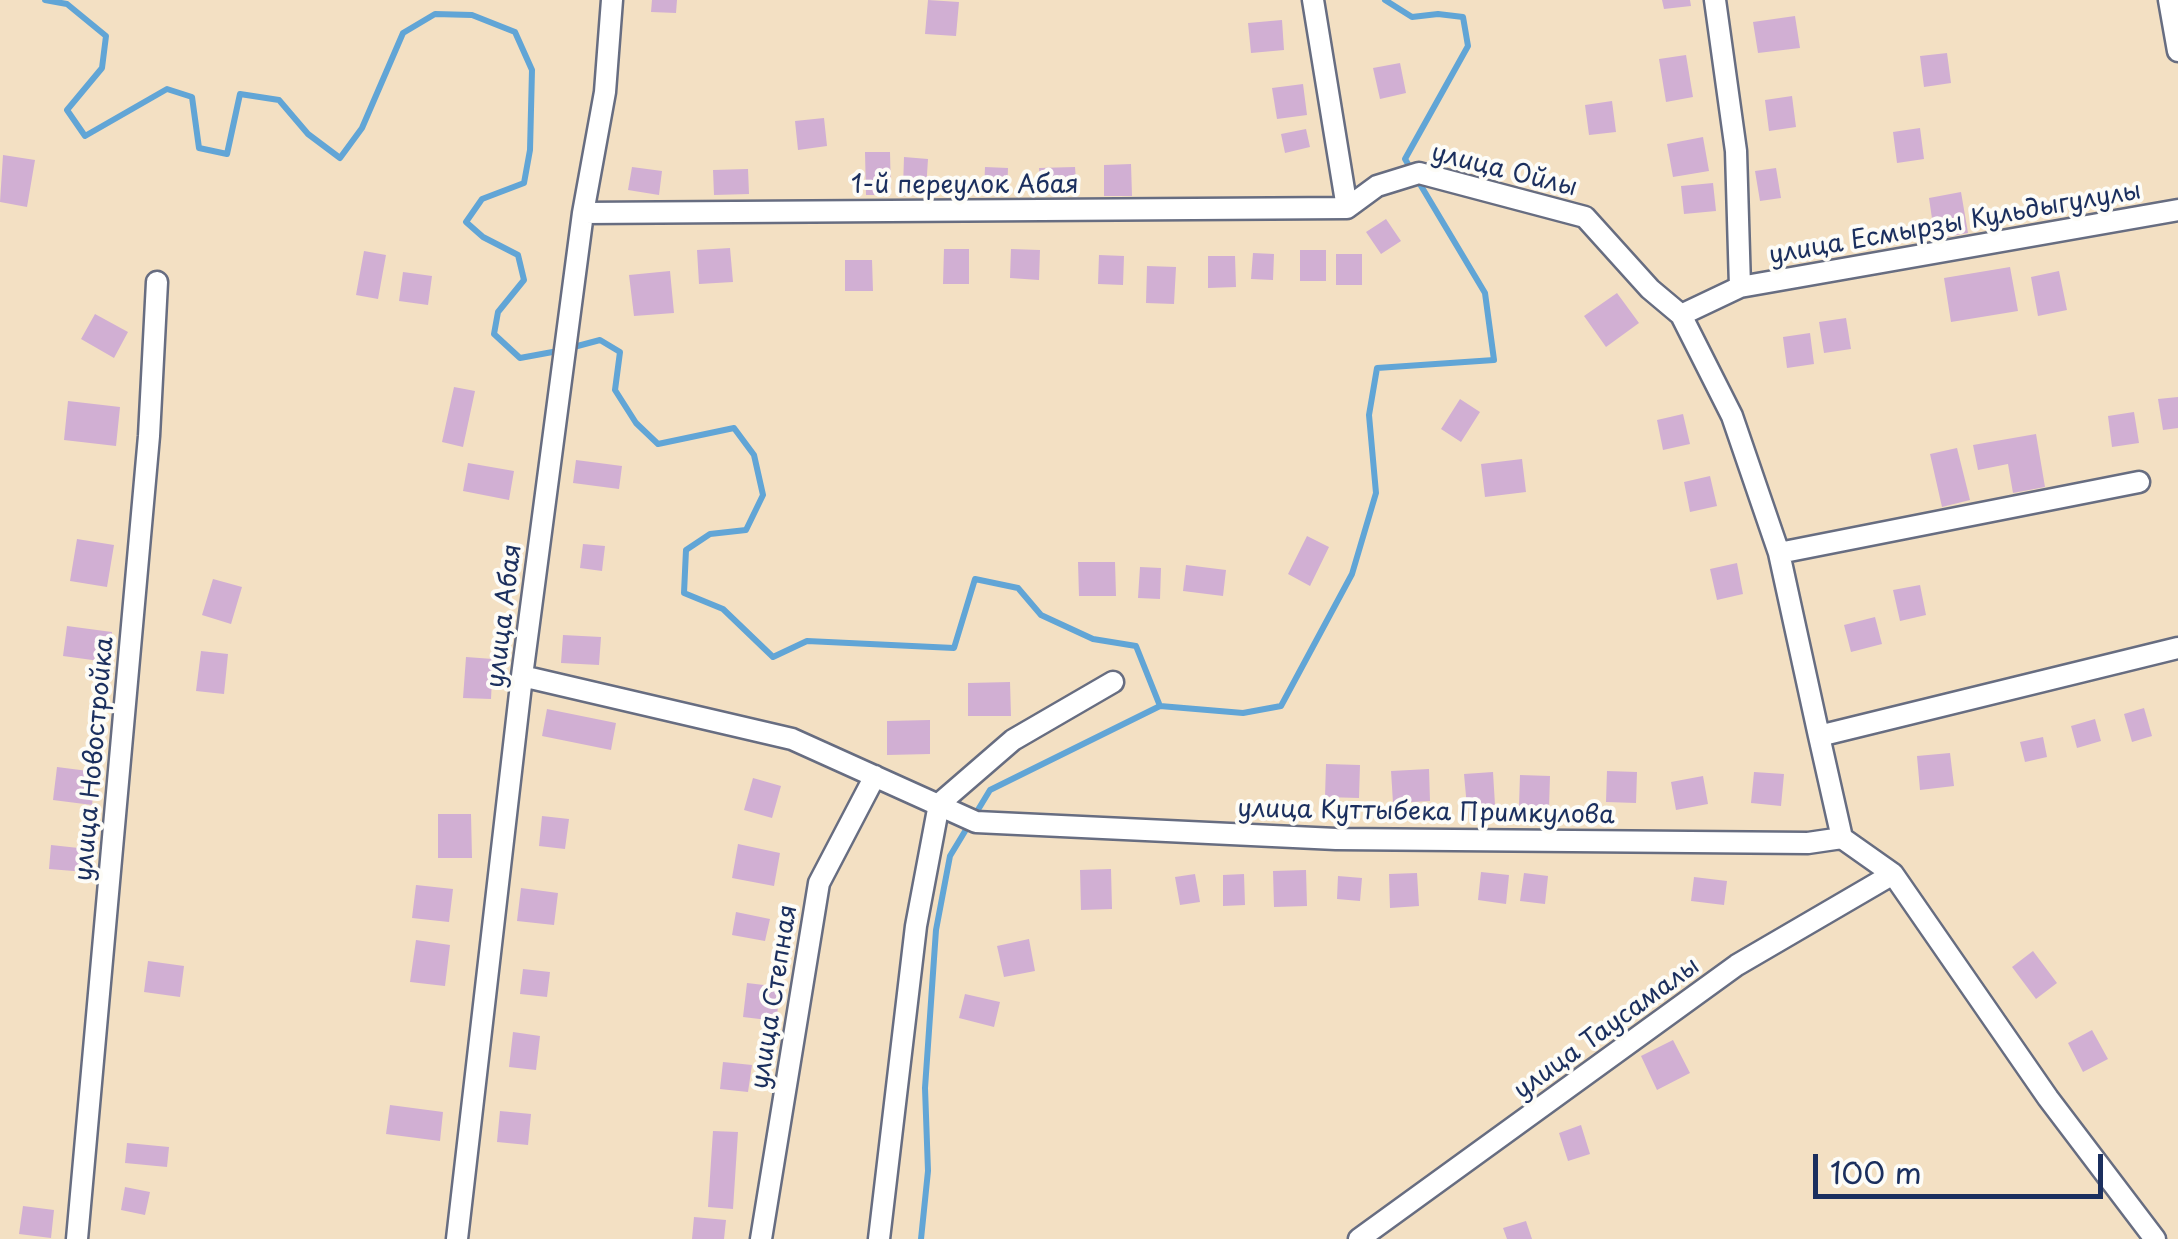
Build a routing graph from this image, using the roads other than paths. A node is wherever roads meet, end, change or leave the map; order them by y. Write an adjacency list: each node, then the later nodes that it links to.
1 (612, 0): 8 (street, улица Абая)
2 (1313, 0): 6 (street)
3 (1715, 0): 10 (street, улица Есмырзы Кульдыгулулы)
4 (2169, 0): 5 (street)
5 (2178, 51)
6 (1348, 208): 8 (street, 1-й переулок Абая); 11 (street, улица Ойлы)
7 (2178, 210): 10 (street, улица Есмырзы Кульдыгулулы)
8 (583, 214): 15 (street, улица Абая)
9 (157, 282): 22 (street, улица Новостройка)
10 (1740, 287): 11 (street, улица Есмырзы Кульдыгулулы)
11 (1681, 316): 13 (street, улица Ойлы)
12 (2138, 482): 13 (street)
13 (1779, 553): 17 (street, улица Ойлы)
14 (2178, 648): 17 (street)
15 (522, 676): 18 (street, улица Куттыбека Примкулова); 23 (street, улица Абая)
16 (1112, 682): 19 (street)
17 (1819, 736): 20 (street)
18 (875, 776): 19 (street, улица Куттыбека Примкулова); 24 (street, улица Степная)
19 (939, 804): 20 (street, улица Куттыбека Примкулова); 25 (street)
20 (1842, 838): 21 (street)
21 (1893, 874): 26 (street, улица Таусамалы); 27 (street)
22 (78, 1239)
23 (457, 1239)
24 (761, 1239)
25 (879, 1239)
26 (1359, 1239)
27 (2155, 1239)

